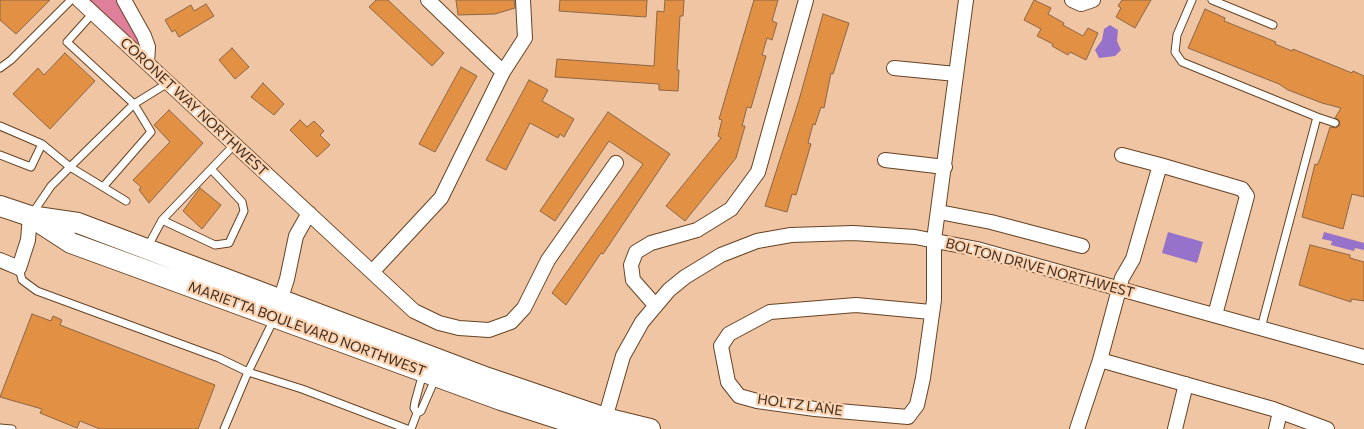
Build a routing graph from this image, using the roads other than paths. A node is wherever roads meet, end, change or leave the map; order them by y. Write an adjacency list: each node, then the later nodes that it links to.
1 (71, 0): 15 (lane)
2 (80, 0): 12 (street, CORONET WAY NORTHWEST)
3 (124, 0): 14 (street)
4 (428, 0): 17 (street)
5 (523, 0): 17 (street)
6 (806, 0): 49 (street)
7 (966, 0): 18 (street, HOLTZ LANE)
8 (1072, 0): 9 (street)
9 (1093, 0)
10 (1192, 0): 21 (lane)
11 (1212, 0): 13 (lane)
12 (93, 13): 14 (street, CORONET WAY NORTHWEST); 20 (lane)
13 (1273, 25)
14 (147, 63): 19 (street, CORONET WAY NORTHWEST)
15 (0, 68)
16 (894, 68): 18 (street)
17 (503, 72): 46 (street)
18 (956, 74): 32 (street, HOLTZ LANE)
19 (168, 83): 20 (lane); 25 (street, CORONET WAY NORTHWEST)
20 (134, 104): 31 (lane); 34 (lane)
21 (1317, 117): 22 (lane); 53 (lane)
22 (1335, 123)
23 (0, 126): 24 (lane)
24 (42, 144): 26 (lane); 31 (lane)
25 (235, 144): 33 (lane); 38 (street, CORONET WAY NORTHWEST)
26 (0, 155)
27 (1122, 155): 30 (street)
28 (885, 160): 32 (street)
29 (616, 163): 46 (street, CORONET WAY NORTHWEST)
30 (1160, 165): 47 (street); 51 (street)
31 (70, 167): 34 (lane); 39 (lane)
32 (945, 167): 37 (street, HOLTZ LANE)
33 (212, 169): 40 (lane); 40 (lane)
34 (102, 187): 35 (lane)
35 (126, 201)
36 (0, 206): 39 (main road)
37 (939, 212): 41 (street, HOLTZ LANE); 42 (street)
38 (309, 213): 46 (street, CORONET WAY NORTHWEST); 48 (street)
39 (30, 216): 43 (main road); 45 (street); 52 (main road, MARIETTA BOULEVARD NORTHWEST)
40 (162, 220): 43 (lane)
41 (934, 240): 47 (street, BOLTON DRIVE NORTHWEST); 49 (street, BOLTON DRIVE NORTHWEST); 50 (street, HOLTZ LANE)
42 (1082, 246)
43 (146, 248): 48 (main road)
44 (0, 260): 45 (street)
45 (19, 268): 56 (lane)
46 (373, 271)
47 (1119, 288): 51 (street, BOLTON DRIVE NORTHWEST); 55 (street)
48 (281, 298): 52 (street); 61 (main road)
49 (655, 306): 61 (street, BOLTON DRIVE NORTHWEST)
50 (931, 312): 50 (street, HOLTZ LANE)
51 (1215, 315): 53 (street, BOLTON DRIVE NORTHWEST)
52 (274, 317): 56 (lane); 57 (main road, MARIETTA BOULEVARD NORTHWEST)
53 (1261, 328): 54 (street, BOLTON DRIVE NORTHWEST)
54 (1364, 357)
55 (1100, 360): 58 (street); 67 (street)
56 (248, 372): 64 (lane); 65 (lane)
57 (430, 374): 60 (lane); 60 (lane); 61 (main road, MARIETTA BOULEVARD NORTHWEST)
58 (1186, 384): 59 (street); 68 (street)
59 (1280, 412): 69 (street); 70 (street)
60 (417, 413): 65 (lane)
61 (599, 425): 66 (main road)
62 (0, 428): 63 (lane)
63 (12, 429)
64 (224, 429)
65 (405, 429)
66 (650, 429)
67 (1077, 429)
68 (1175, 429)
69 (1276, 429)
70 (1328, 429)

